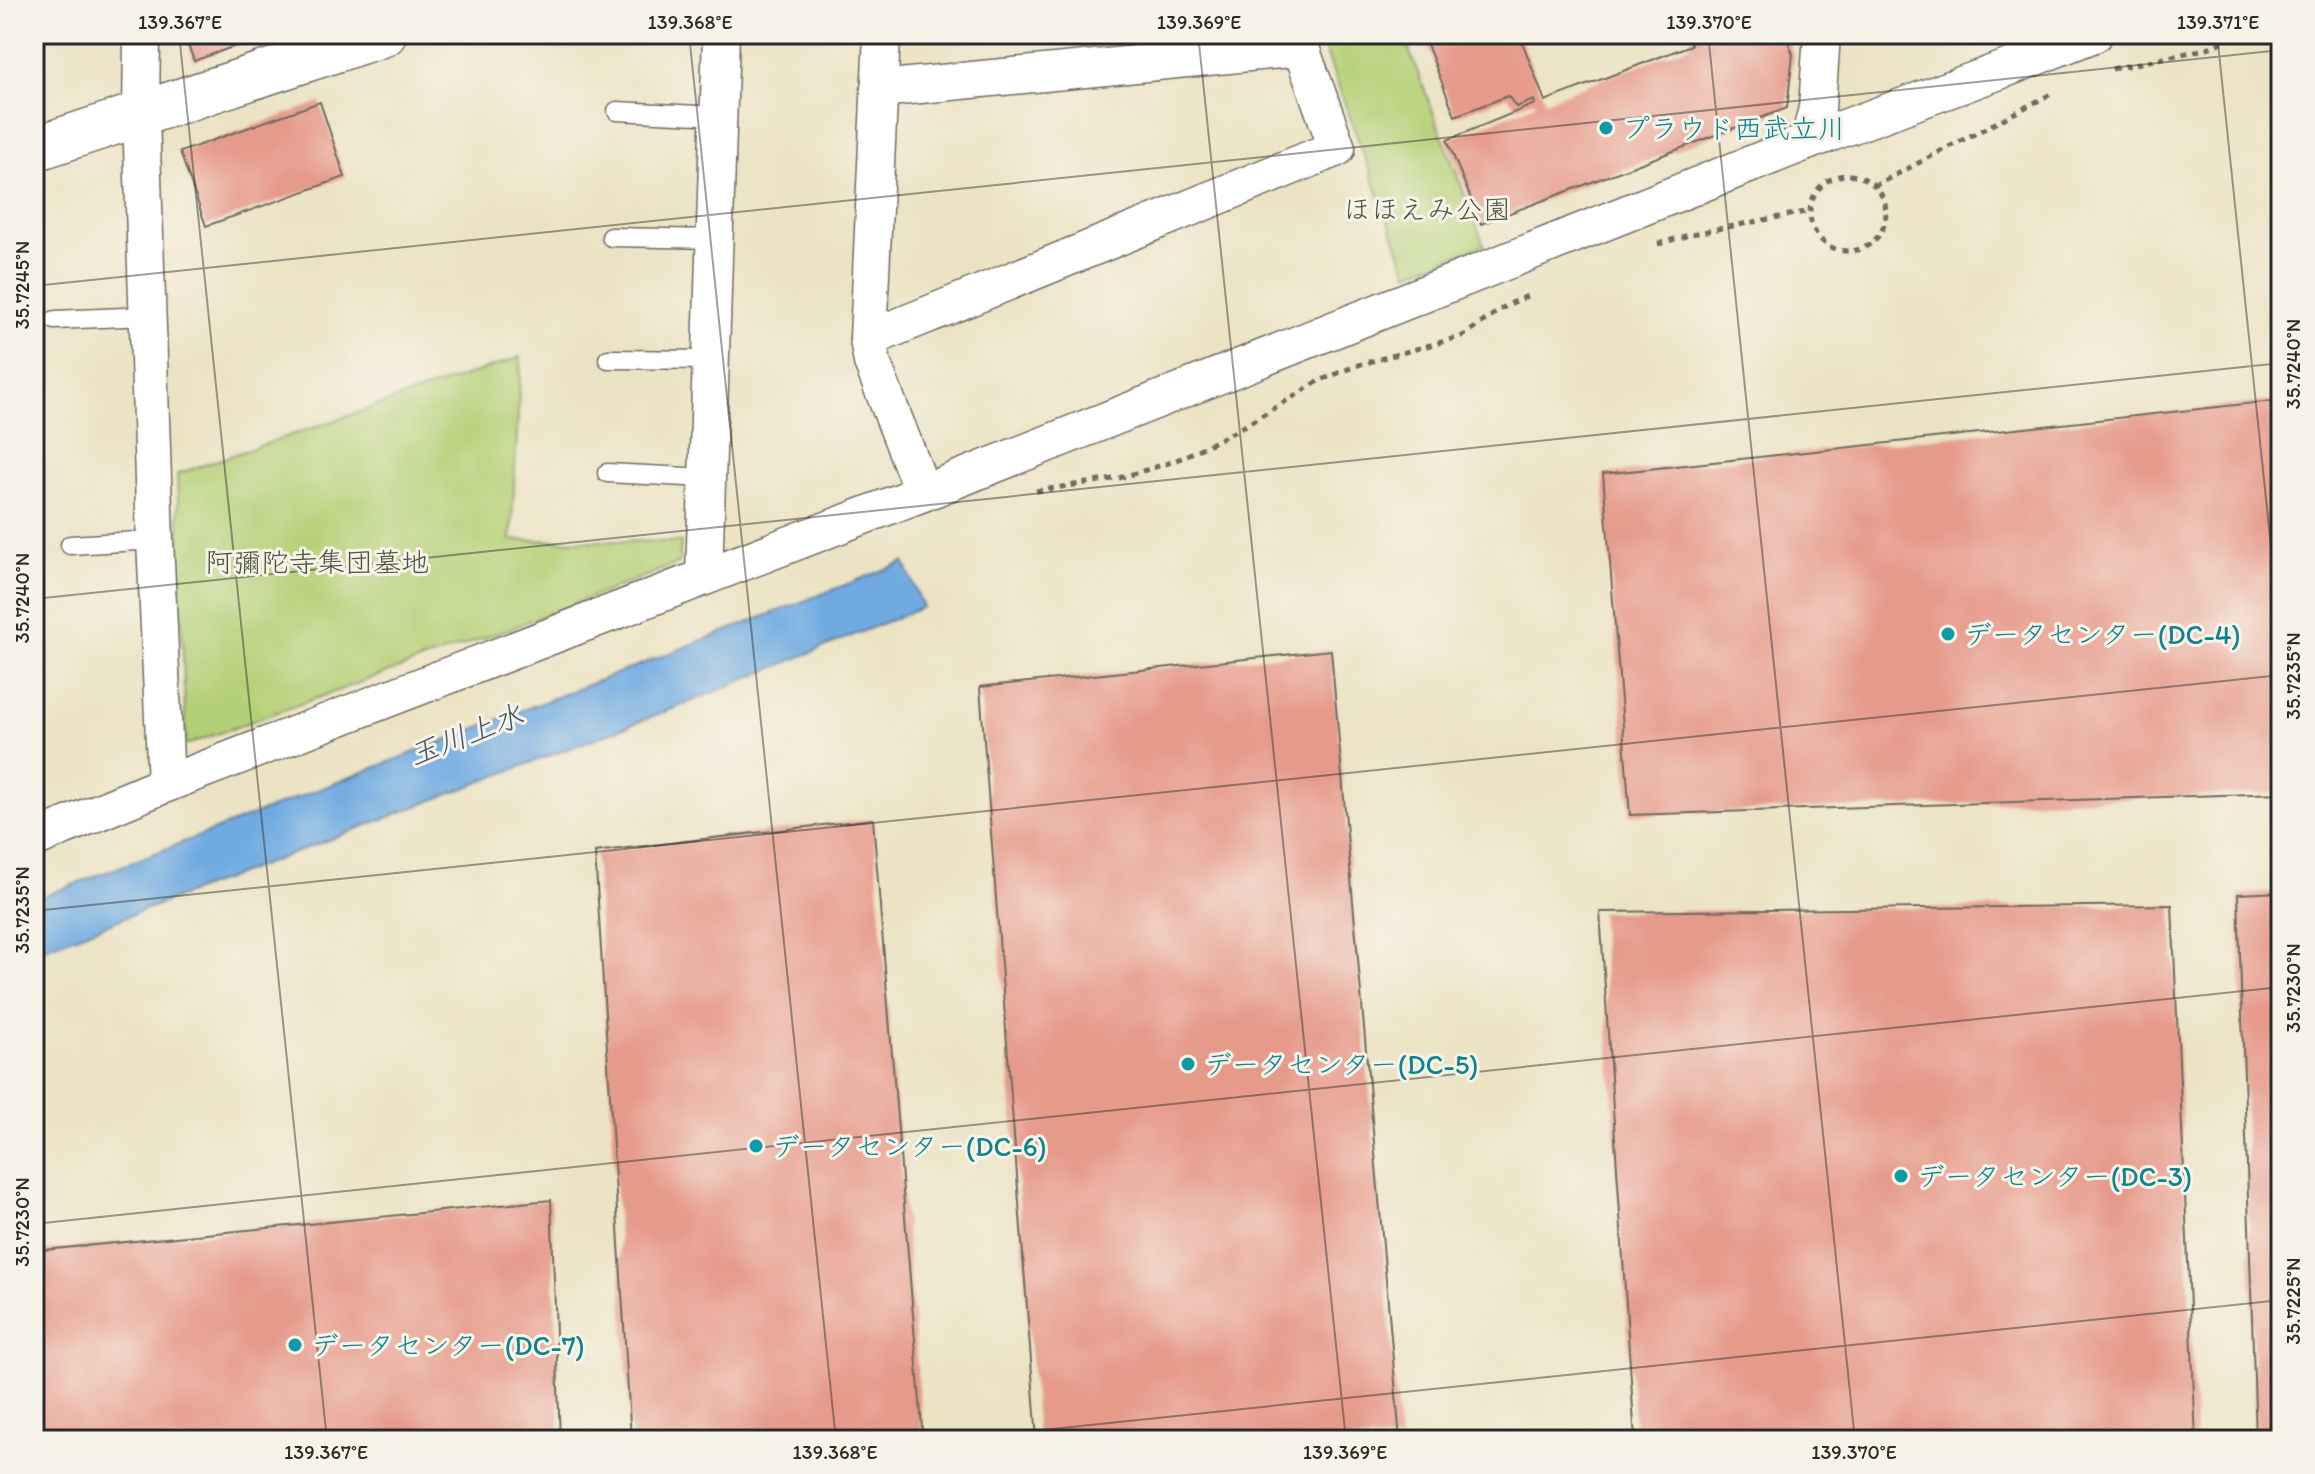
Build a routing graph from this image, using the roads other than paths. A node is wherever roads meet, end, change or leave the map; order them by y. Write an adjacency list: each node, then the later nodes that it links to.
1 (142, 34): 9 (street)
2 (384, 34): 9 (street)
3 (721, 34): 10 (street)
4 (882, 34): 7 (street)
5 (1822, 34): 11 (street)
6 (2094, 34): 11 (street)
7 (879, 89): 17 (street); 17 (street)
8 (617, 111): 10 (lane)
9 (141, 116): 12 (street); 15 (street)
10 (719, 116): 14 (street)
11 (1809, 141): 22 (street)
12 (34, 149)
13 (611, 237): 14 (lane)
14 (715, 239): 19 (street)
15 (147, 316): 16 (lane); 23 (street)
16 (55, 320)
17 (868, 339): 22 (street)
18 (608, 359): 19 (lane)
19 (711, 360): 21 (street)
20 (607, 473): 21 (lane)
21 (707, 478): 25 (street)
22 (923, 493): 25 (street)
23 (155, 540): 24 (lane); 26 (street)
24 (70, 545)
25 (704, 577): 26 (street)
26 (166, 784): 27 (street)
27 (34, 839)

